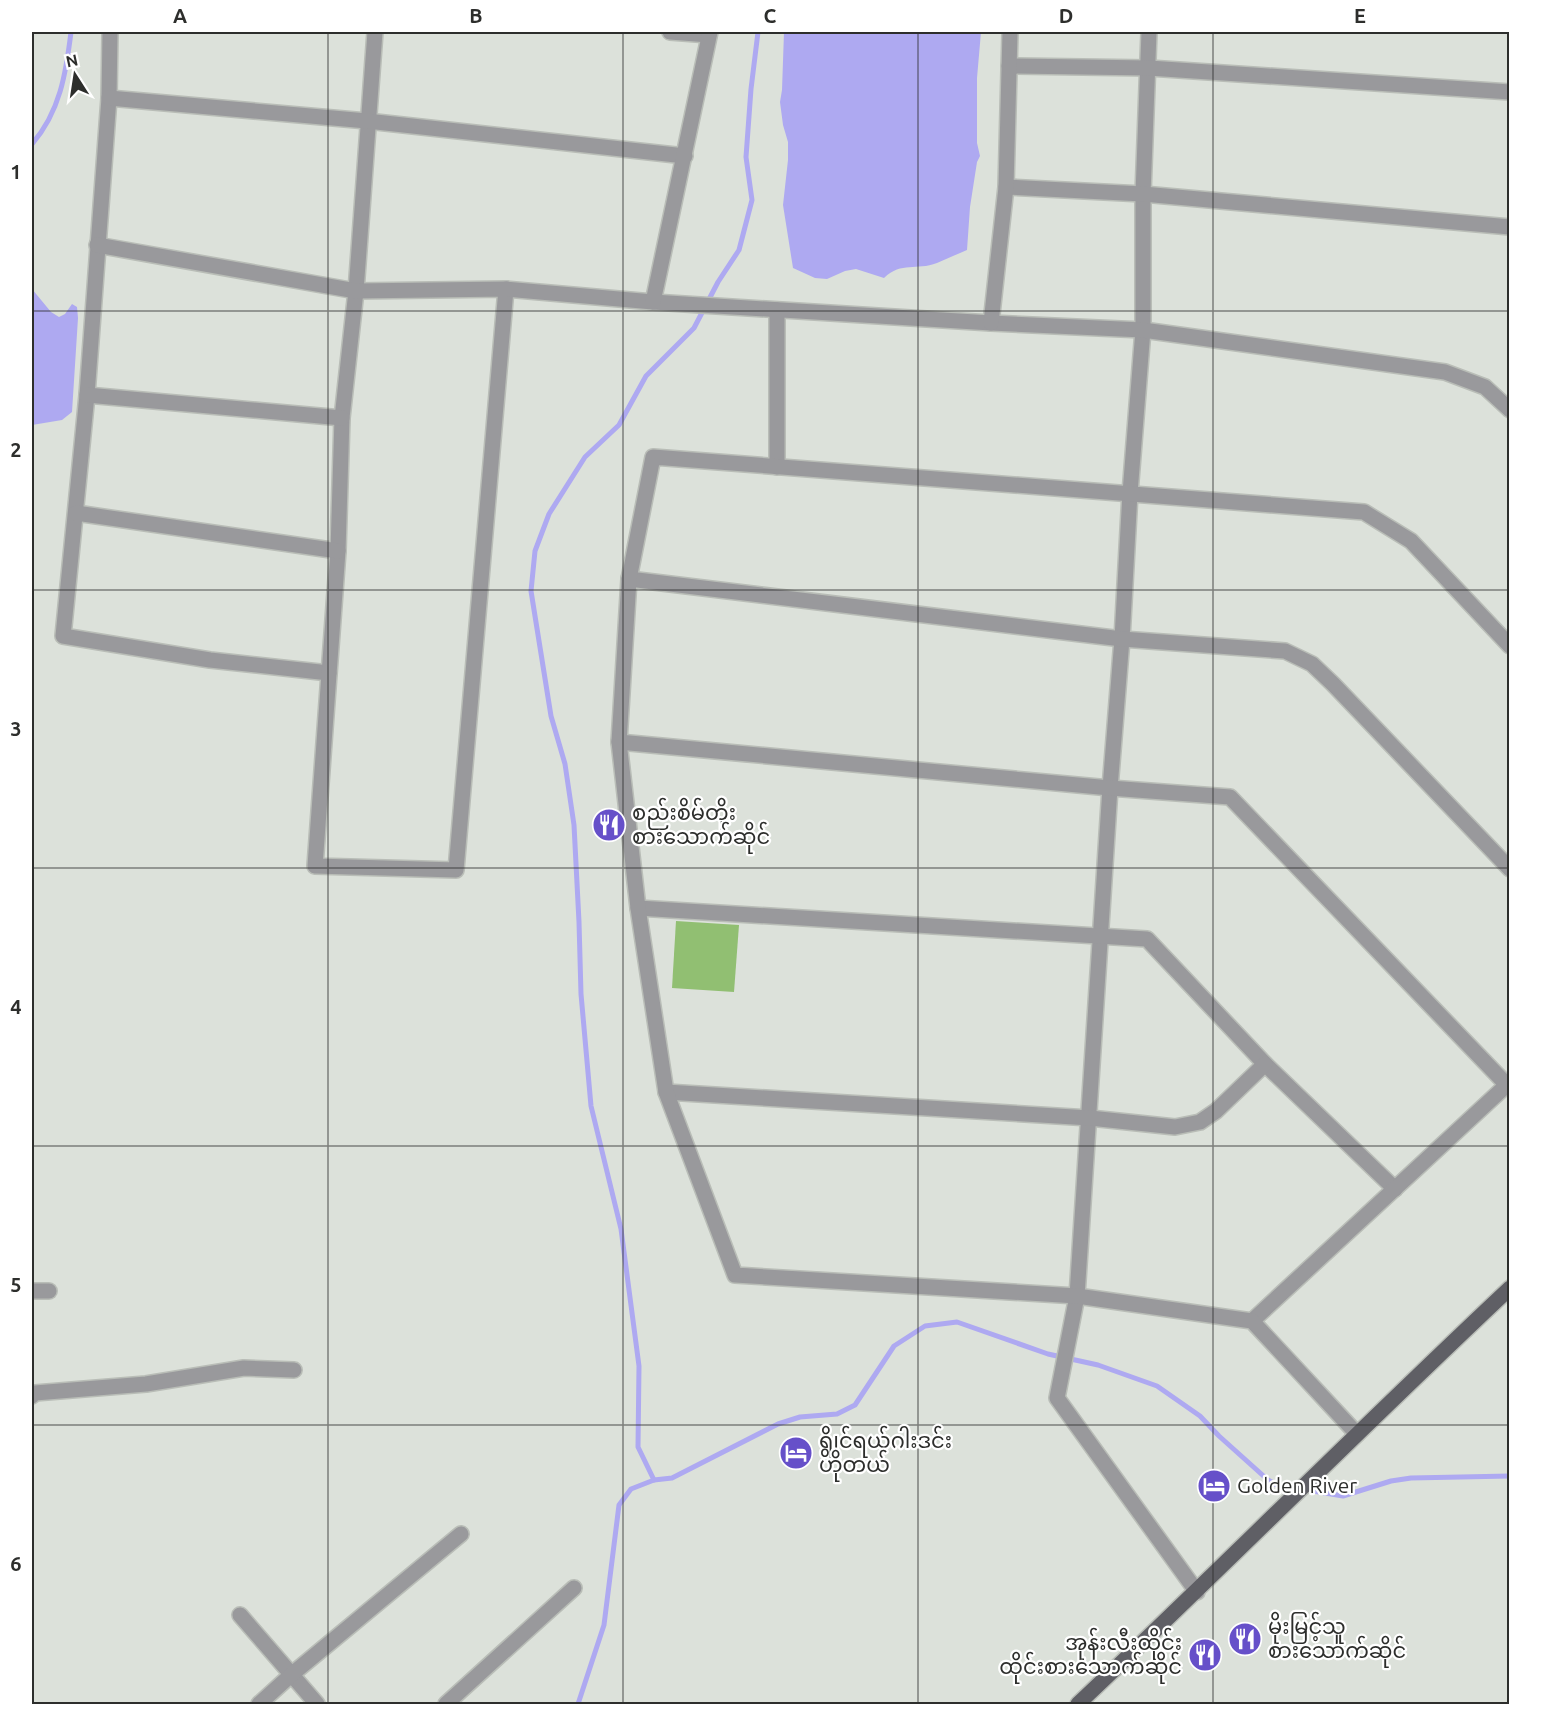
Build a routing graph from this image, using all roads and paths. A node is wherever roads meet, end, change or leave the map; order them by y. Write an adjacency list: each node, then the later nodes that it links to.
1 (111, 32): 10 (street)
2 (375, 32): 11 (street)
3 (670, 32): 6 (street)
4 (1010, 32): 7 (street)
5 (1149, 32): 8 (street)
6 (710, 33): 12 (street)
7 (1009, 66): 8 (street); 13 (street)
8 (1149, 68): 9 (street); 14 (street)
9 (1509, 92)
10 (109, 98): 11 (street); 16 (street)
11 (367, 121): 12 (street); 18 (street)
12 (685, 156): 19 (street)
13 (1006, 187): 14 (street); 21 (street)
14 (1143, 194): 15 (street); 22 (street)
15 (1509, 227)
16 (97, 245): 18 (street); 23 (street)
17 (506, 289): 18 (street); 19 (street); 33 (street)
18 (356, 291): 25 (street)
19 (653, 302): 20 (street)
20 (777, 310): 21 (street); 26 (street)
21 (991, 323): 22 (street)
22 (1143, 330): 24 (street); 27 (street)
23 (87, 395): 25 (street); 28 (street)
24 (1509, 410)
25 (342, 418): 29 (street)
26 (777, 467): 27 (street); 30 (street)
27 (1130, 493): 31 (street); 32 (street)
28 (76, 513): 29 (street); 33 (street)
29 (338, 551): 33 (street)
30 (629, 579): 31 (street); 34 (street)
31 (1122, 639): 35 (street); 36 (street)
32 (1509, 646)
33 (329, 673)
34 (619, 742): 35 (street); 37 (street)
35 (1110, 788): 38 (street); 40 (street)
36 (1509, 868)
37 (638, 908): 38 (street); 41 (street)
38 (1102, 935): 39 (street); 42 (street)
39 (1265, 1064): 42 (street); 43 (street)
40 (1508, 1083): 43 (street)
41 (666, 1092): 42 (street); 47 (street)
42 (1089, 1118): 47 (street)
43 (1395, 1189): 48 (street)
44 (1509, 1287): 51 (main road)
45 (32, 1291): 46 (street)
46 (50, 1291)
47 (1077, 1296): 48 (street); 54 (street)
48 (1252, 1320): 51 (street)
49 (294, 1370): 50 (street)
50 (32, 1396)
51 (1357, 1434): 54 (main road)
52 (461, 1534): 56 (street)
53 (574, 1588): 59 (street)
54 (1197, 1592): 60 (main road)
55 (240, 1615): 56 (street)
56 (291, 1675): 57 (street); 58 (street)
57 (259, 1704)
58 (317, 1704)
59 (446, 1704)
60 (1078, 1704)

